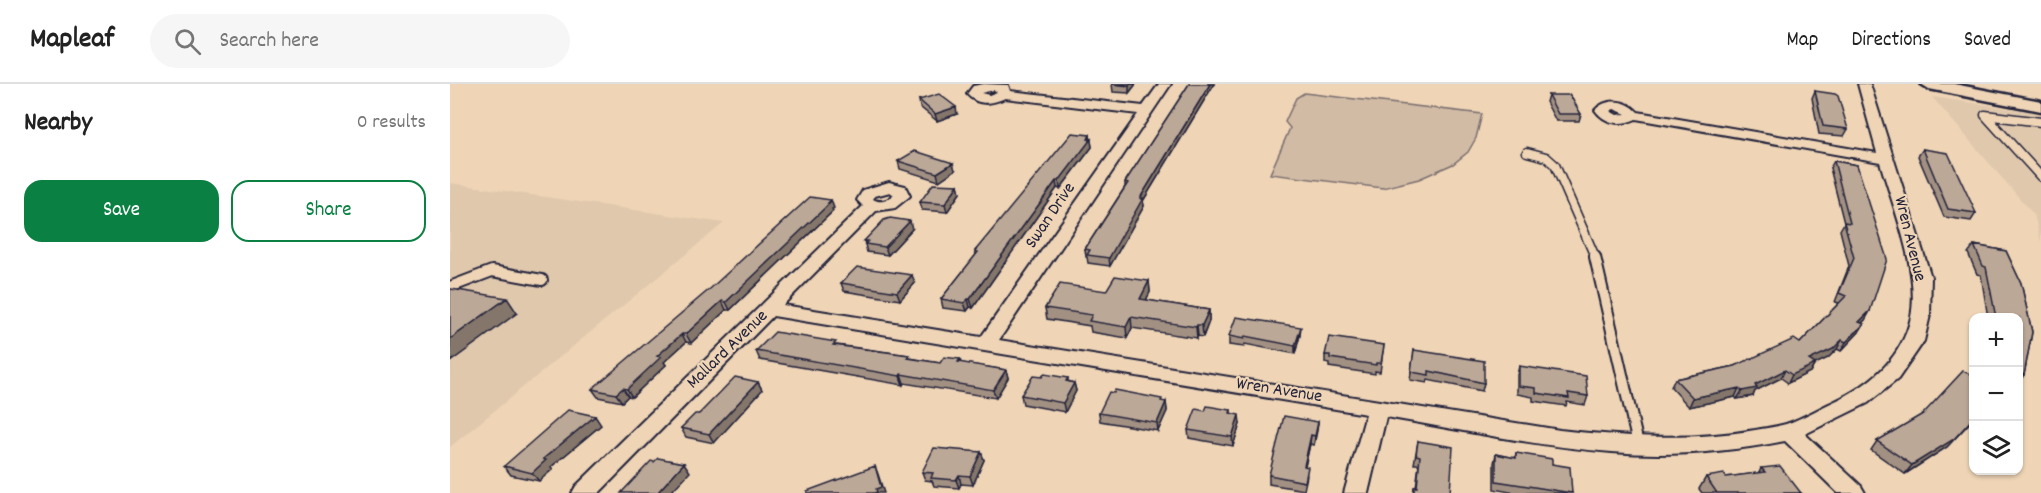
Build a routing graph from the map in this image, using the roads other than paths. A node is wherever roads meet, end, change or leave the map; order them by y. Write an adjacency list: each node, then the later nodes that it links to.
1 (1165, 84): 6 (street, Swan Drive)
2 (1864, 84): 10 (street, Wren Avenue)
3 (1929, 84): 5 (street)
4 (1003, 94): 6 (street)
5 (2041, 106)
6 (1147, 111): 16 (street, Swan Drive)
7 (1634, 115): 10 (street)
8 (2041, 122): 11 (lane)
9 (1527, 152): 19 (lane)
10 (1886, 159): 18 (street, Wren Avenue)
11 (2041, 177)
12 (872, 206): 15 (street, Mallard Avenue)
13 (542, 280): 14 (lane)
14 (450, 287)
15 (770, 309): 16 (street, Wren Avenue); 20 (street, Mallard Avenue)
16 (987, 343): 17 (street, Wren Avenue)
17 (1378, 408): 19 (street, Wren Avenue); 21 (street)
18 (1789, 432): 19 (street, Wren Avenue); 22 (street)
19 (1638, 444)
20 (584, 493)
21 (1356, 493)
22 (1853, 493)

